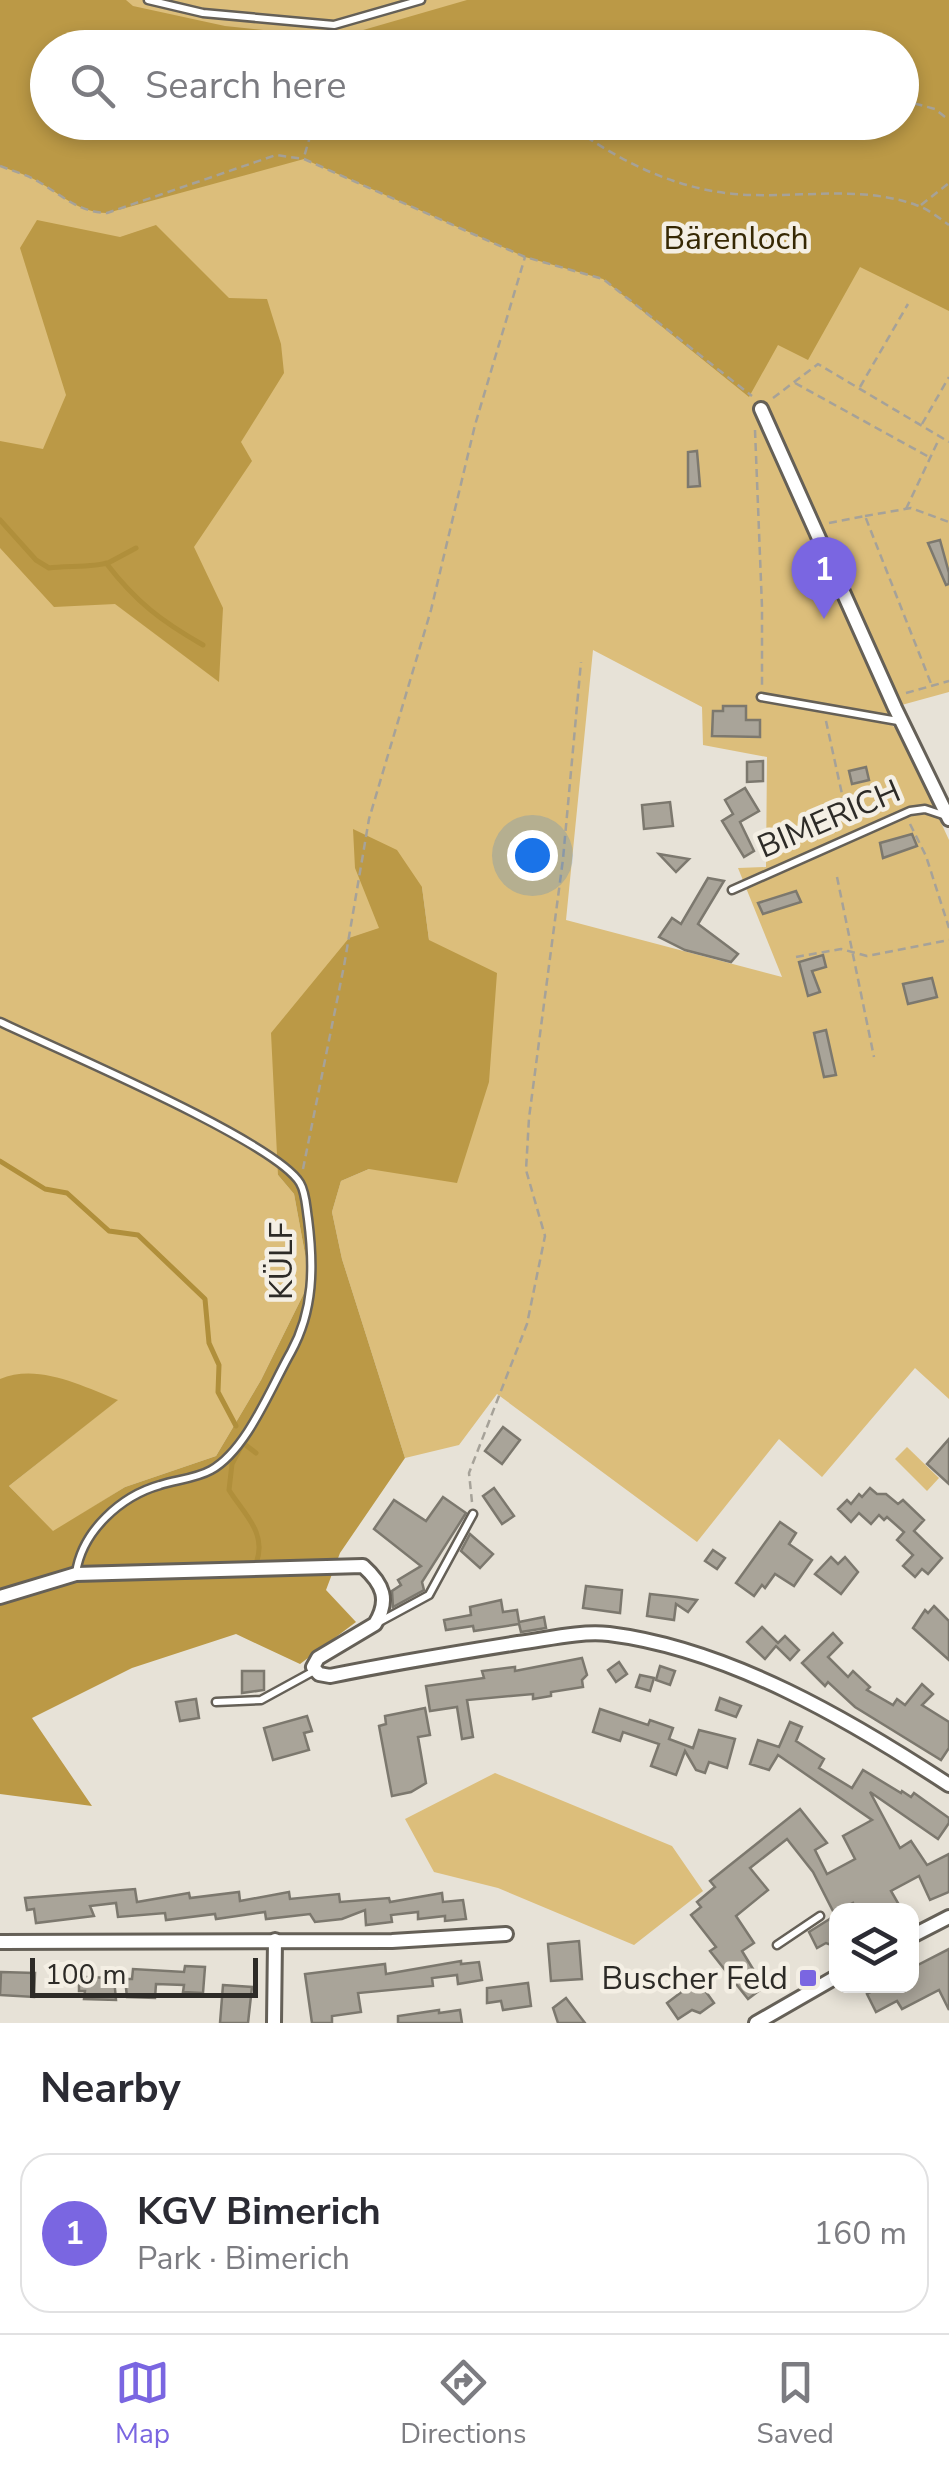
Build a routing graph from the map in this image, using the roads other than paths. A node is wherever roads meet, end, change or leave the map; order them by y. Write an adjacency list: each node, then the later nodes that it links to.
1 (148, 0): 2 (lane)
2 (421, 0)
3 (761, 409): 5 (street, BIMERICH)
4 (762, 698): 5 (lane)
5 (901, 722): 6 (street, BIMERICH)
6 (948, 818): 7 (lane, BIMERICH)
7 (732, 890)
8 (0, 1022): 10 (lane, KÜLF)
9 (474, 1514): 12 (lane)
10 (76, 1574): 11 (street); 12 (street)
11 (0, 1597)
12 (375, 1624): 13 (street)
13 (314, 1670): 14 (lane); 15 (street)
14 (216, 1702)
15 (949, 1785)
16 (820, 1916): 22 (lane)
17 (949, 1916): 18 (street)
18 (919, 1932)
19 (506, 1934): 20 (street)
20 (276, 1940): 21 (street); 24 (street)
21 (0, 1942)
22 (777, 1945)
23 (829, 1980): 25 (street)
24 (274, 2023)
25 (756, 2023)

